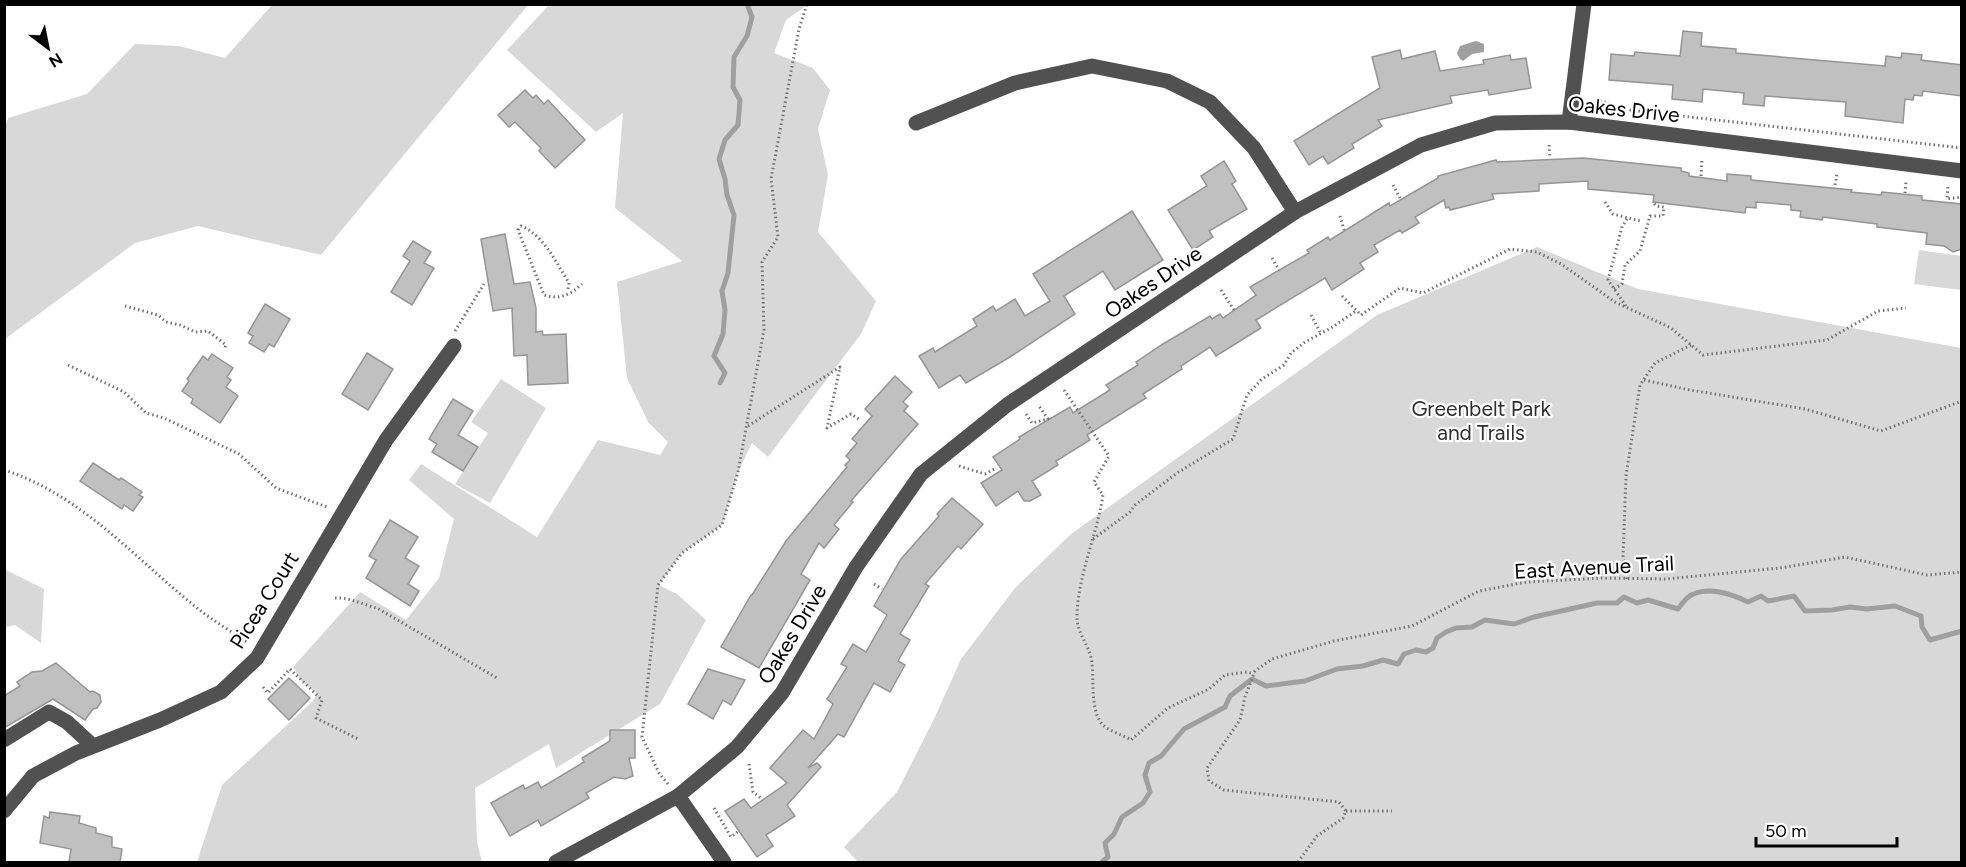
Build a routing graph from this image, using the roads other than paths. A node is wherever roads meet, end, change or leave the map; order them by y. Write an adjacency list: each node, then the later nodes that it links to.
1 (1584, 4): 2 (street)
2 (1569, 122): 4 (street, Oakes Drive); 5 (street, Oakes Drive)
3 (916, 123): 5 (street)
4 (1962, 171)
5 (1295, 212): 9 (street, Oakes Drive)
6 (455, 338): 8 (street, Picea Court)
7 (4, 740): 8 (street)
8 (93, 746): 10 (street, Picea Court)
9 (678, 796): 11 (street, Oakes Drive); 12 (street)
10 (4, 811)
11 (556, 862)
12 (724, 862)

